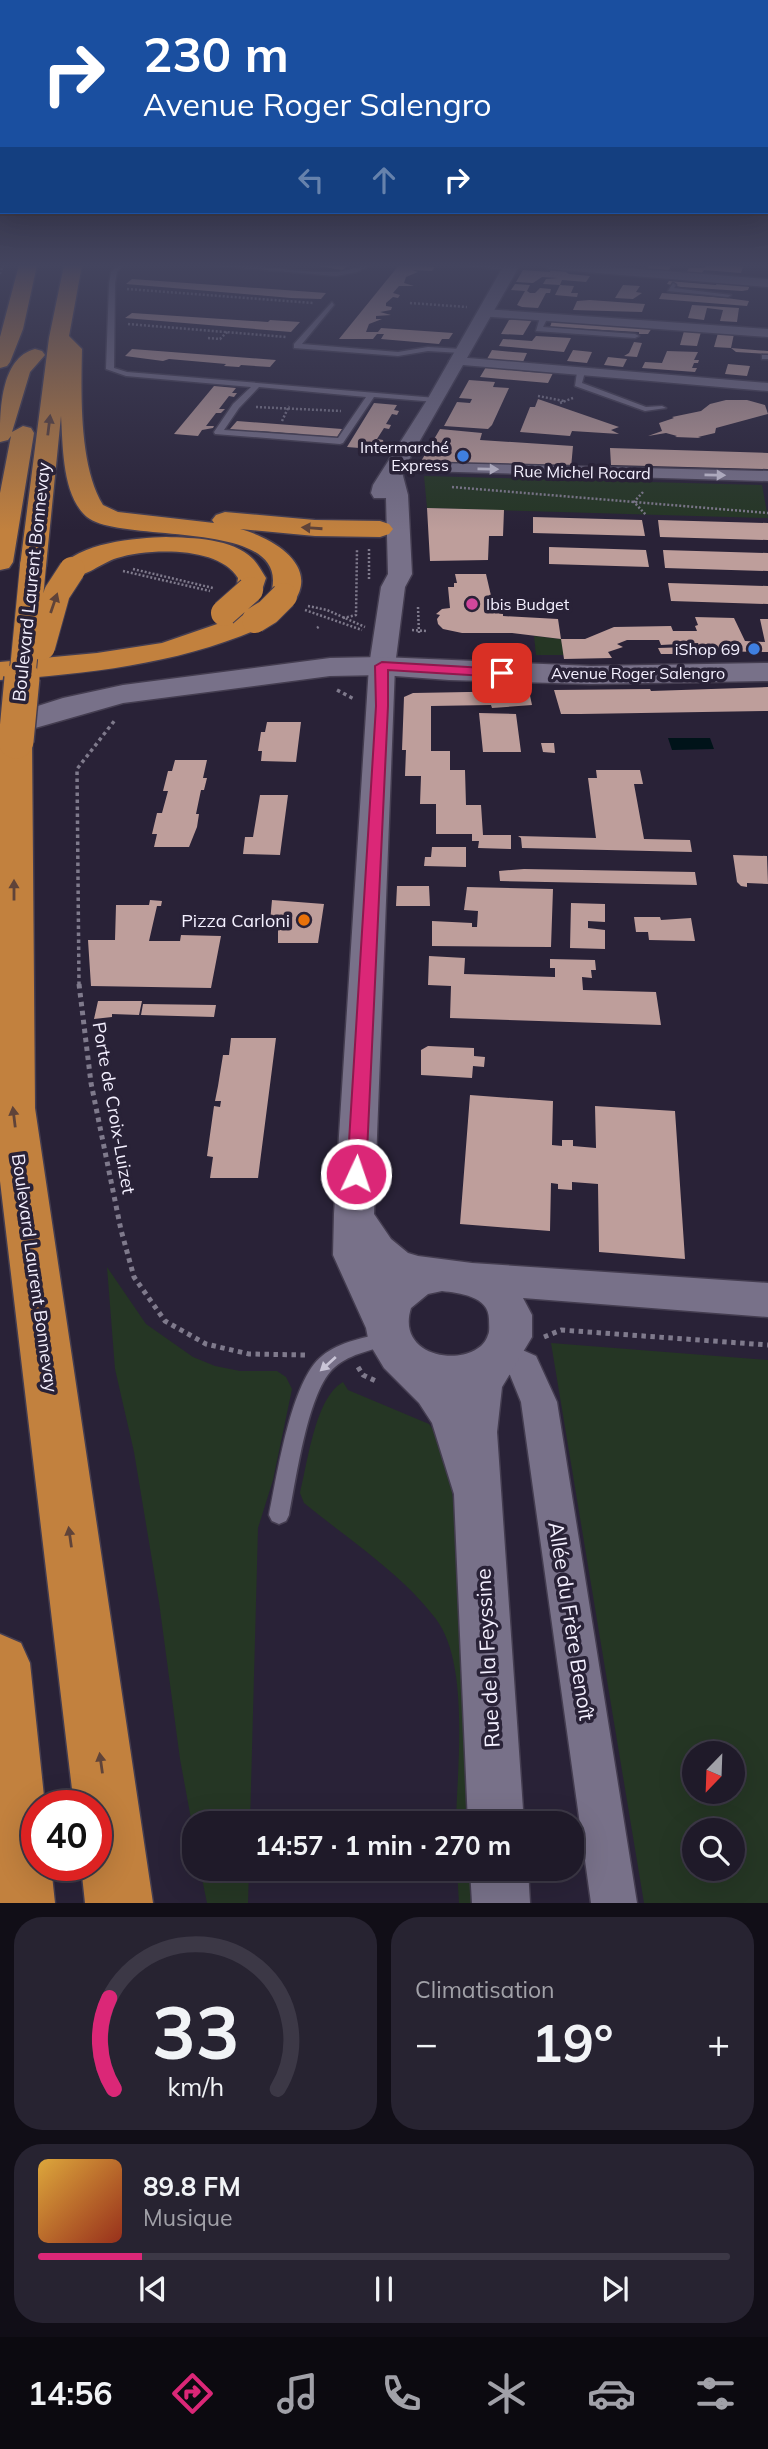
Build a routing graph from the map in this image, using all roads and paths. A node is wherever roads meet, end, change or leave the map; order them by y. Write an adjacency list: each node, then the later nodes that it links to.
1 (36, 354): 21 (highway)
2 (42, 354): 32 (highway, Boulevard Laurent Bonnevay)
3 (44, 354): 39 (highway, Boulevard Laurent Bonnevay, one-way to 3, bridge)
4 (72, 354): 26 (highway)
5 (110, 354): 9 (lane)
6 (449, 354): 7 (lane)
7 (459, 356): 8 (street); 13 (street, Rue de la Feyssine)
8 (581, 372): 10 (street); 18 (lane)
9 (257, 385): 11 (lane); 16 (lane)
10 (768, 387)
11 (372, 394): 13 (lane); 19 (lane)
12 (538, 396): 15 (path)
13 (436, 400): 22 (street, Rue de la Feyssine)
14 (291, 401): 17 (path)
15 (564, 401)
16 (236, 406): 17 (path); 19 (lane)
17 (288, 408): 19 (path); 20 (path)
18 (662, 408)
19 (360, 412)
20 (282, 421)
21 (0, 435)
22 (393, 470): 23 (street, Rue Michel Rocard, one-way to 23); 30 (street, Rue de la Feyssine)
23 (768, 477)
24 (447, 487): 27 (path)
25 (631, 490): 27 (path)
26 (86, 498): 30 (highway, one-way to 26); 36 (highway, bridge)
27 (634, 502): 28 (path); 29 (path)
28 (768, 513)
29 (646, 515)
30 (389, 530): 35 (street, Rue de la Feyssine)
31 (357, 545): 33 (path)
32 (0, 562)
33 (326, 622)
34 (0, 659): 39 (highway, one-way to 34, bridge)
35 (382, 666): 37 (main road, Avenue Roger Salengro); 39 (main road, Avenue Roger Salengro); 40 (street, Rue de la Feyssine)
36 (0, 671)
37 (768, 672)
38 (112, 711): 46 (path, Porte de Croix-Luizet)
39 (11, 726): 53 (highway, Boulevard Laurent Bonnevay, one-way to 39)
40 (354, 1214): 41 (street); 44 (street, Rue de la Feyssine)
41 (453, 1276): 42 (street); 44 (street); 45 (street)
42 (578, 1287): 43 (street); 45 (street)
43 (768, 1300)
44 (395, 1342): 45 (street); 46 (lane); 47 (street, Rue de la Feyssine)
45 (503, 1348): 47 (street, Rue de la Feyssine); 55 (street, Allée du Frère Benoît)
46 (349, 1352): 48 (lane, one-way to 48)
47 (477, 1493): 50 (street, Rue de la Feyssine)
48 (279, 1515)
49 (0, 1663): 52 (highway)
50 (495, 1811)
51 (500, 1881): 54 (street)
52 (21, 1903)
53 (119, 1903)
54 (501, 1903)
55 (614, 1903)

